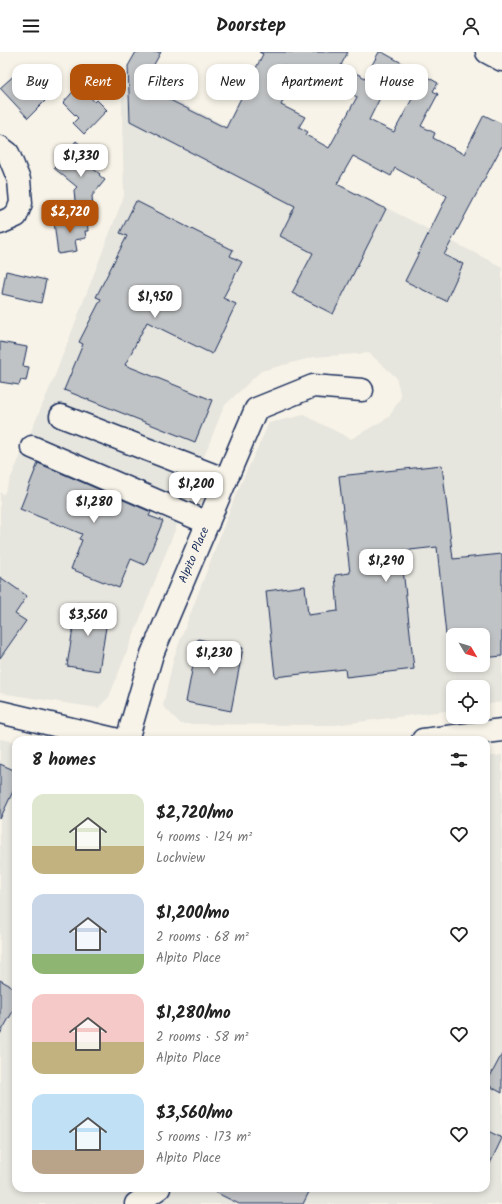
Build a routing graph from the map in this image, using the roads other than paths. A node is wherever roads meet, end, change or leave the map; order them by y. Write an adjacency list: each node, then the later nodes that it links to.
1 (487, 52): 2 (street)
2 (502, 60)
3 (0, 147): 4 (street)
4 (0, 225)
5 (362, 390): 8 (street, Alpito Place)
6 (61, 416): 8 (street)
7 (32, 447): 9 (street)
8 (226, 480): 9 (street, Alpito Place)
9 (208, 523): 13 (street, Alpito Place)
10 (0, 712): 12 (street)
11 (502, 730): 14 (street)
12 (101, 736)
13 (128, 736)
14 (455, 736)
15 (153, 1192): 16 (street)
16 (136, 1204)

